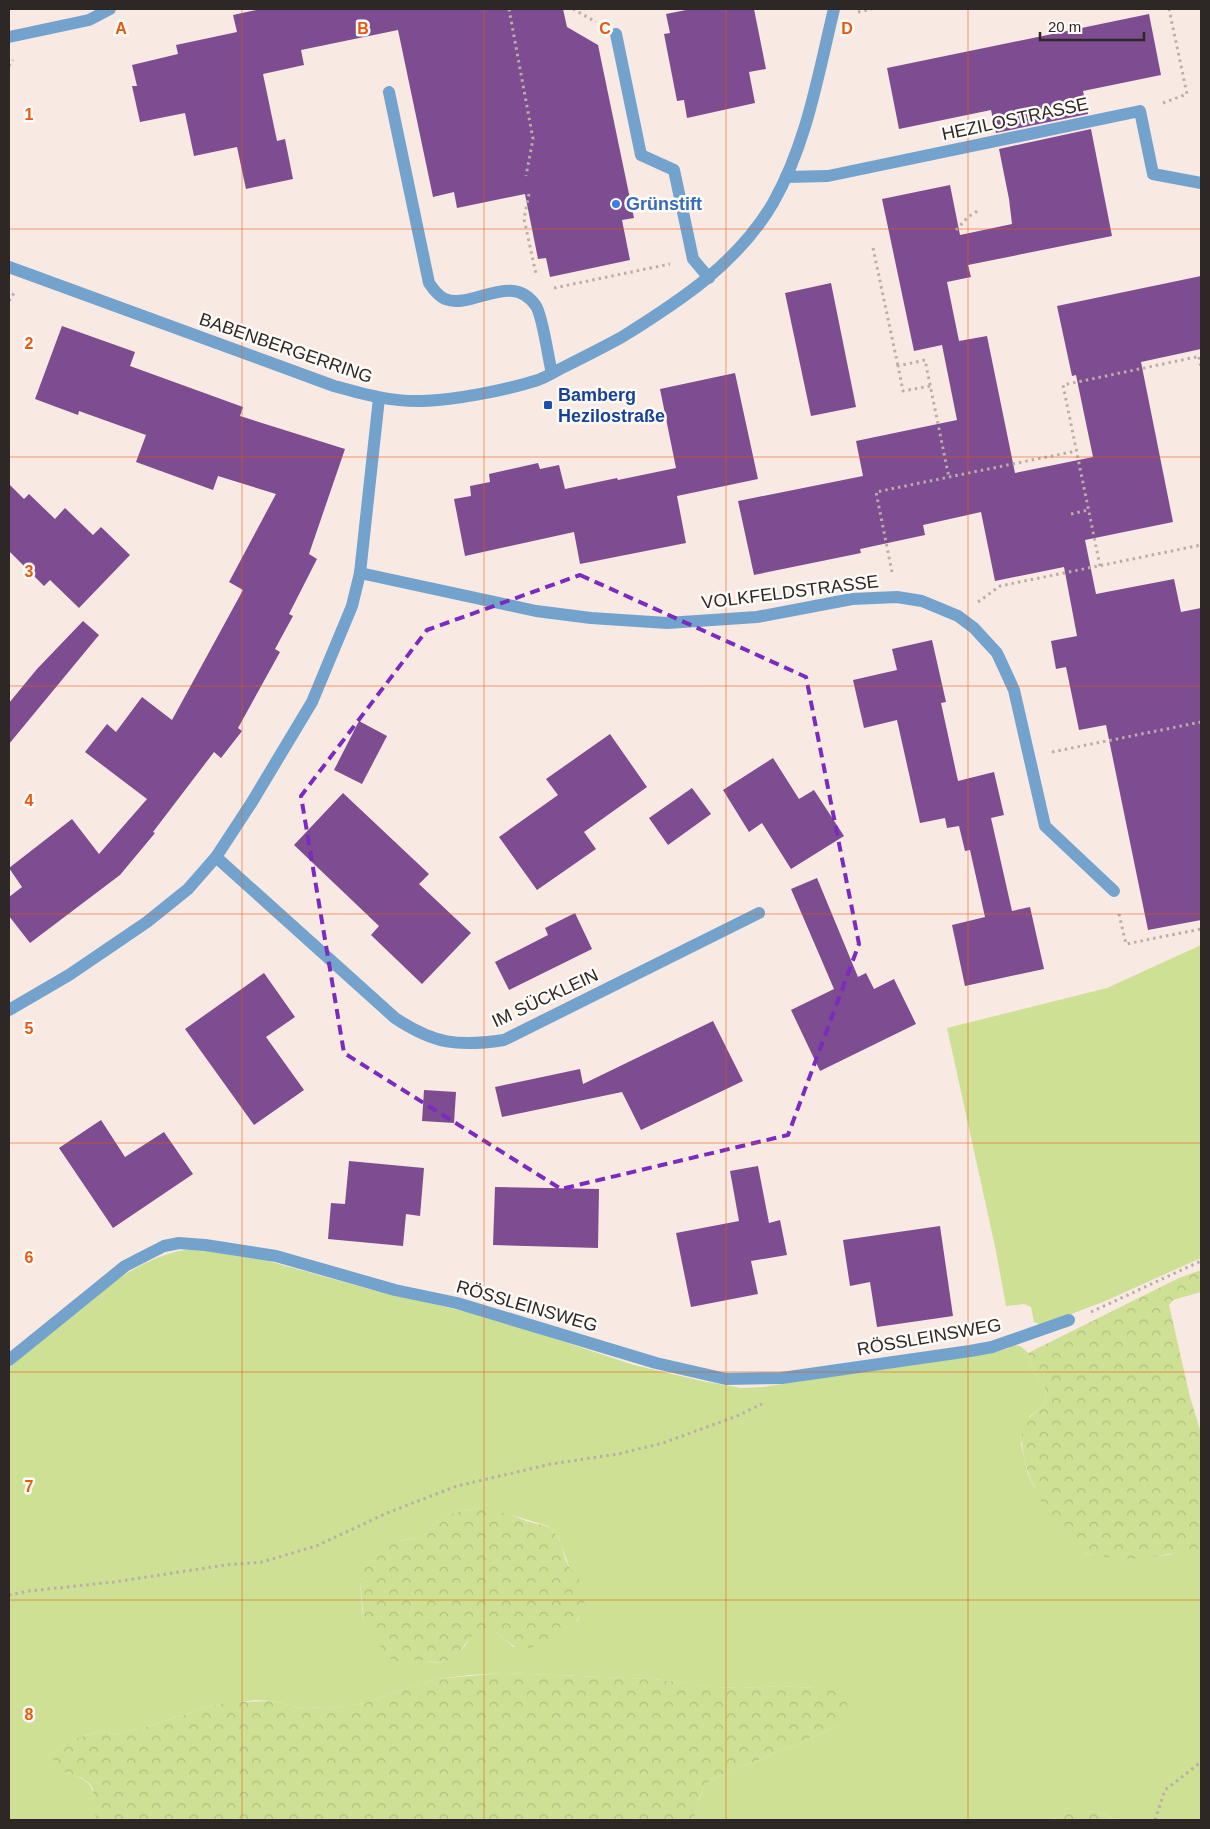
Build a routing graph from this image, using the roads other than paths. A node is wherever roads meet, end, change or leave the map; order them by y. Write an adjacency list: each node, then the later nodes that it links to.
1 (110, 9): 4 (street)
2 (834, 9): 6 (street, BABENBERGERRING)
3 (616, 34): 9 (street)
4 (9, 37)
5 (389, 92): 10 (street)
6 (786, 177): 7 (street, HEZILOSTRASSE); 9 (street, BABENBERGERRING)
7 (1201, 183)
8 (9, 267): 11 (street, BABENBERGERRING)
9 (709, 278): 10 (street, BABENBERGERRING)
10 (552, 373): 11 (street, BABENBERGERRING)
11 (379, 398): 12 (street)
12 (360, 573): 13 (street); 14 (street, VOLKFELDSTRASSE)
13 (216, 857): 15 (street, IM SÜCKLEIN); 16 (street)
14 (1114, 891)
15 (759, 913)
16 (9, 1010)
17 (1069, 1320): 18 (street, RÖSSLEINSWEG)
18 (9, 1360)

